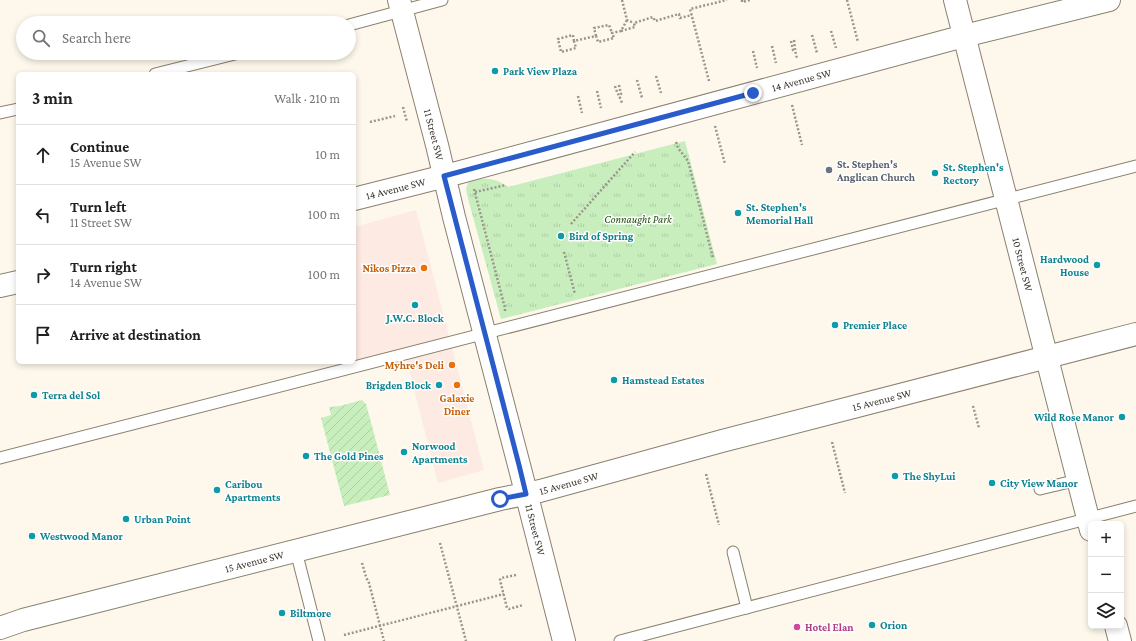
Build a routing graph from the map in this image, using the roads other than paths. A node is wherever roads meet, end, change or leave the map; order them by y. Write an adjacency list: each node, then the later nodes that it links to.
1 (442, 0): 4 (lane)
2 (955, 0): 6 (street, 10 Street SW)
3 (1109, 0): 6 (street, 14 Avenue SW)
4 (401, 5): 5 (lane); 12 (street, 11 Street SW)
5 (356, 22)
6 (964, 36): 12 (street, 14 Avenue SW); 14 (street, 10 Street SW)
7 (211, 60): 8 (lane)
8 (163, 72)
9 (16, 109): 10 (lane)
10 (0, 113)
11 (1136, 166): 14 (lane)
12 (444, 176): 13 (street, 14 Avenue SW); 17 (street, 11 Street SW)
13 (356, 198)
14 (1006, 200): 17 (lane); 19 (street, 10 Street SW)
15 (16, 282): 16 (street)
16 (0, 286)
17 (484, 334): 20 (lane); 23 (street, 11 Street SW)
18 (1136, 334): 19 (street, 15 Avenue SW)
19 (1046, 356): 21 (street, 10 Street SW); 23 (street, 15 Avenue SW)
20 (0, 458)
21 (1078, 480): 22 (lane); 25 (street, 10 Street SW)
22 (1040, 489)
23 (526, 494): 28 (street, 15 Avenue SW); 34 (street, 11 Street SW)
24 (1136, 506): 26 (lane)
25 (1089, 521)
26 (1098, 521)
27 (1088, 524): 30 (lane)
28 (296, 551): 31 (street, 15 Avenue SW); 33 (lane)
29 (733, 552): 30 (lane)
30 (747, 608): 35 (lane)
31 (0, 628)
32 (1117, 629): 36 (street)
33 (319, 641)
34 (564, 641)
35 (620, 641)
36 (1120, 641)

